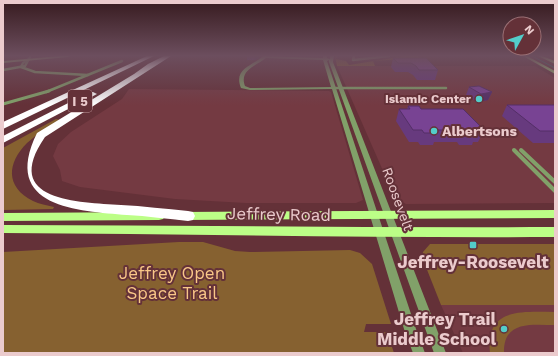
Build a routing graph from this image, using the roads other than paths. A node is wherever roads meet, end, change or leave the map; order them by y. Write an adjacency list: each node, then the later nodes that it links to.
1 (46, 73): 9 (street)
2 (95, 73): 9 (street)
3 (125, 73): 14 (highway, I 5)
4 (130, 73): 17 (highway, I 5)
5 (141, 73): 23 (highway)
6 (245, 73): 10 (street)
7 (329, 73): 10 (street, Roosevelt)
8 (336, 73): 11 (street, Roosevelt)
9 (89, 75): 13 (street)
10 (334, 88): 11 (street); 15 (street, Roosevelt)
11 (341, 88): 12 (street); 16 (street, Roosevelt)
12 (446, 88)
13 (3, 104)
14 (3, 126)
15 (347, 131): 16 (street); 24 (street, Roosevelt)
16 (358, 131): 25 (street, Roosevelt)
17 (3, 140)
18 (514, 150): 21 (street)
19 (521, 150): 20 (street)
20 (555, 182)
21 (555, 191)
22 (555, 214): 25 (main road, Jeffrey Road)
23 (188, 216): 24 (main road, Jeffrey Road); 26 (main road, Jeffrey Road)
24 (375, 216): 25 (main road, Jeffrey Road); 29 (street, Roosevelt)
25 (390, 216): 30 (street, Roosevelt)
26 (3, 217)
27 (3, 229): 29 (main road, Jeffrey Road)
28 (555, 232): 30 (main road, Jeffrey Road)
29 (380, 233): 30 (main road, Jeffrey Road); 31 (street, Roosevelt)
30 (396, 233): 32 (street, Roosevelt)
31 (419, 353)
32 (440, 353)

